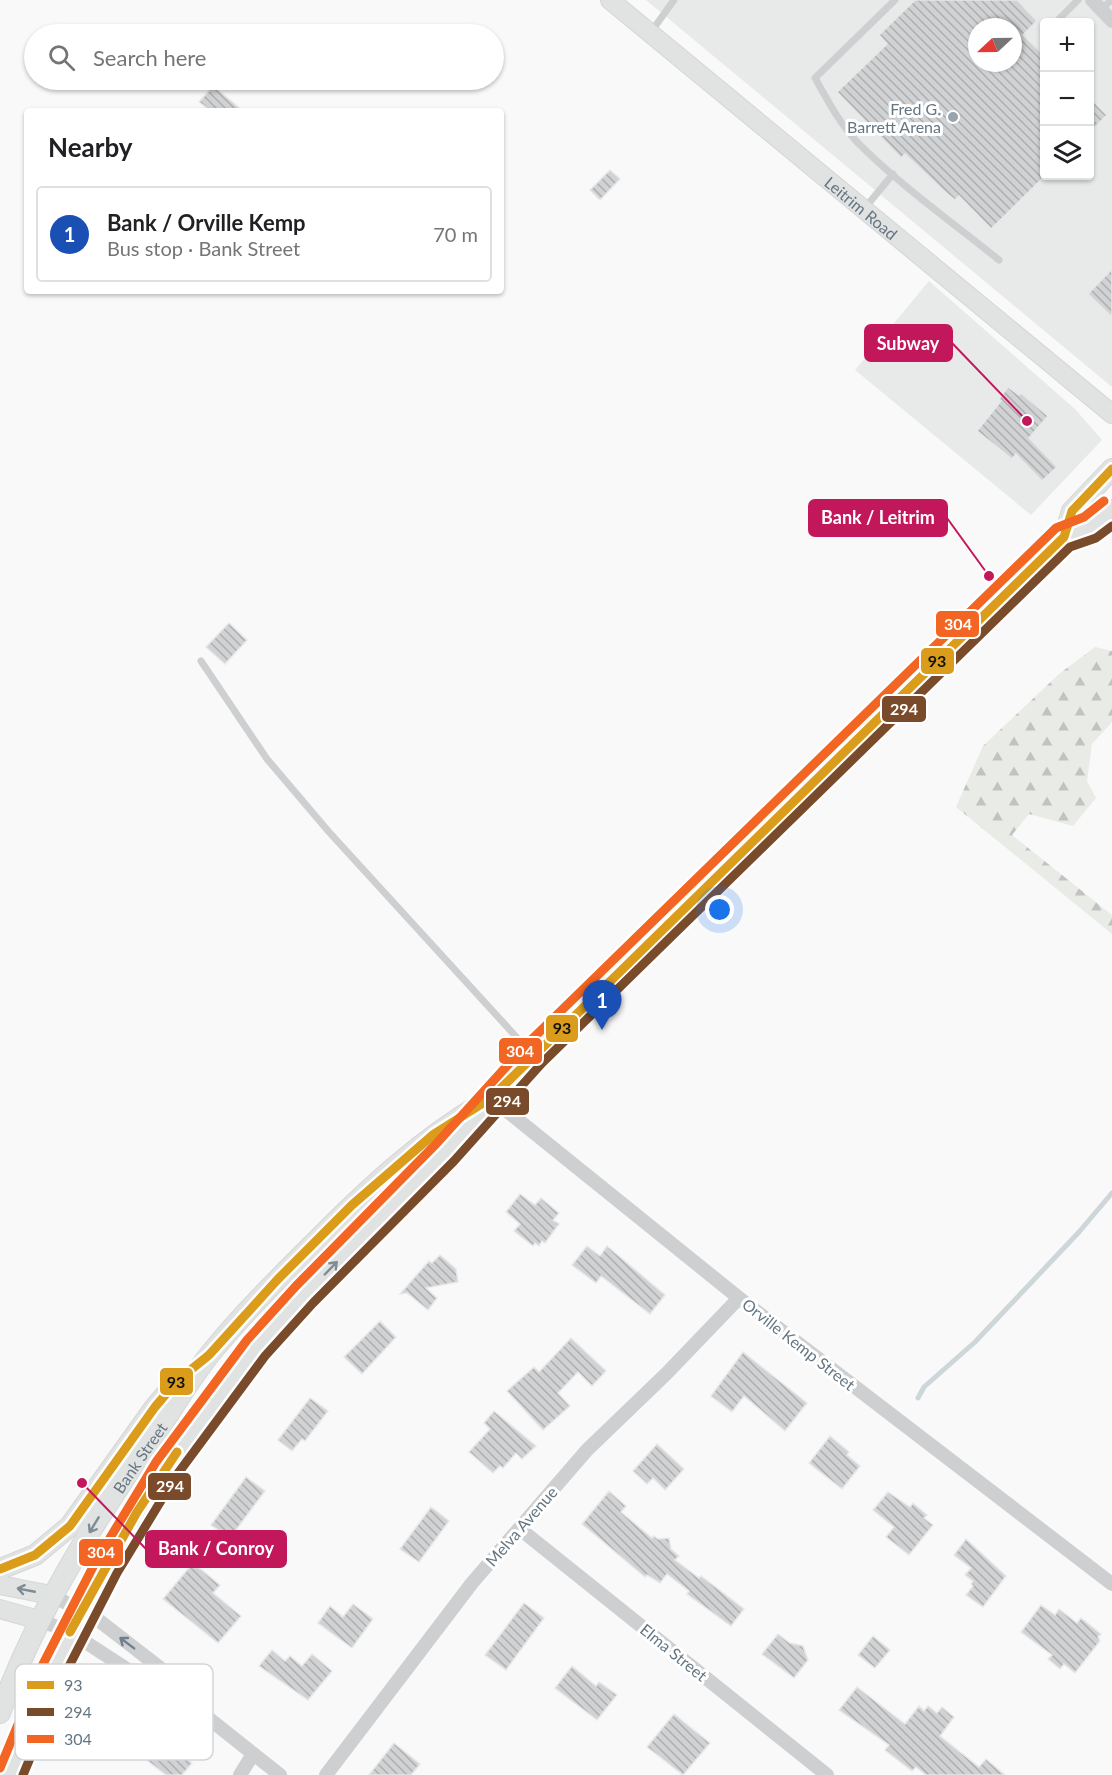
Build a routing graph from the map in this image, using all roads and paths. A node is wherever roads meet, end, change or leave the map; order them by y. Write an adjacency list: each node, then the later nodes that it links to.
1 (610, 0): 9 (main road, Leitrim Road)
2 (674, 0): 9 (lane)
3 (895, 0): 10 (lane)
4 (1078, 0): 7 (lane)
5 (1112, 0): 6 (lane)
6 (1096, 4): 8 (street)
7 (1060, 18)
8 (1112, 21)
9 (651, 33): 11 (main road, Leitrim Road)
10 (892, 174): 11 (lane); 12 (lane)
11 (864, 209): 13 (main road, Leitrim Road)
12 (999, 260)
13 (1112, 414)
14 (1112, 469): 16 (main road, Bank Street)
15 (1112, 510): 16 (main road, Bank Street)
16 (1064, 537): 18 (main road, Bank Street)
17 (201, 661): 18 (lane)
18 (533, 1055): 19 (main road, Bank Street)
19 (491, 1098): 20 (street, Orville Kemp Street); 21 (main road, Bank Street); 28 (main road, Bank Street, one-way to 19)
20 (739, 1298): 22 (street, Melva Avenue); 24 (street, Orville Kemp Street)
21 (209, 1355): 23 (main road); 26 (main road, Bank Street, one-way to 26)
22 (520, 1529): 43 (street, Melva Avenue); 44 (street, Elma Street)
23 (0, 1569)
24 (1112, 1584)
25 (0, 1585): 26 (main road, one-way to 25)
26 (51, 1596): 28 (street); 29 (main road, Bank Street)
27 (0, 1609): 29 (main road)
28 (82, 1609): 30 (main road, Bank Street); 34 (street, one-way to 28)
29 (39, 1620): 30 (street); 31 (main road, Bank Street)
30 (70, 1632): 32 (main road, Bank Street); 33 (street)
31 (21, 1664)
32 (57, 1664)
33 (119, 1664)
34 (155, 1664)
35 (15, 1677): 36 (main road, Bank Street)
36 (0, 1713)
37 (213, 1722): 38 (street)
38 (253, 1754): 41 (street); 42 (street)
39 (16, 1760): 40 (main road, Bank Street)
40 (10, 1775)
41 (240, 1775)
42 (280, 1775)
43 (326, 1775)
44 (827, 1775)

